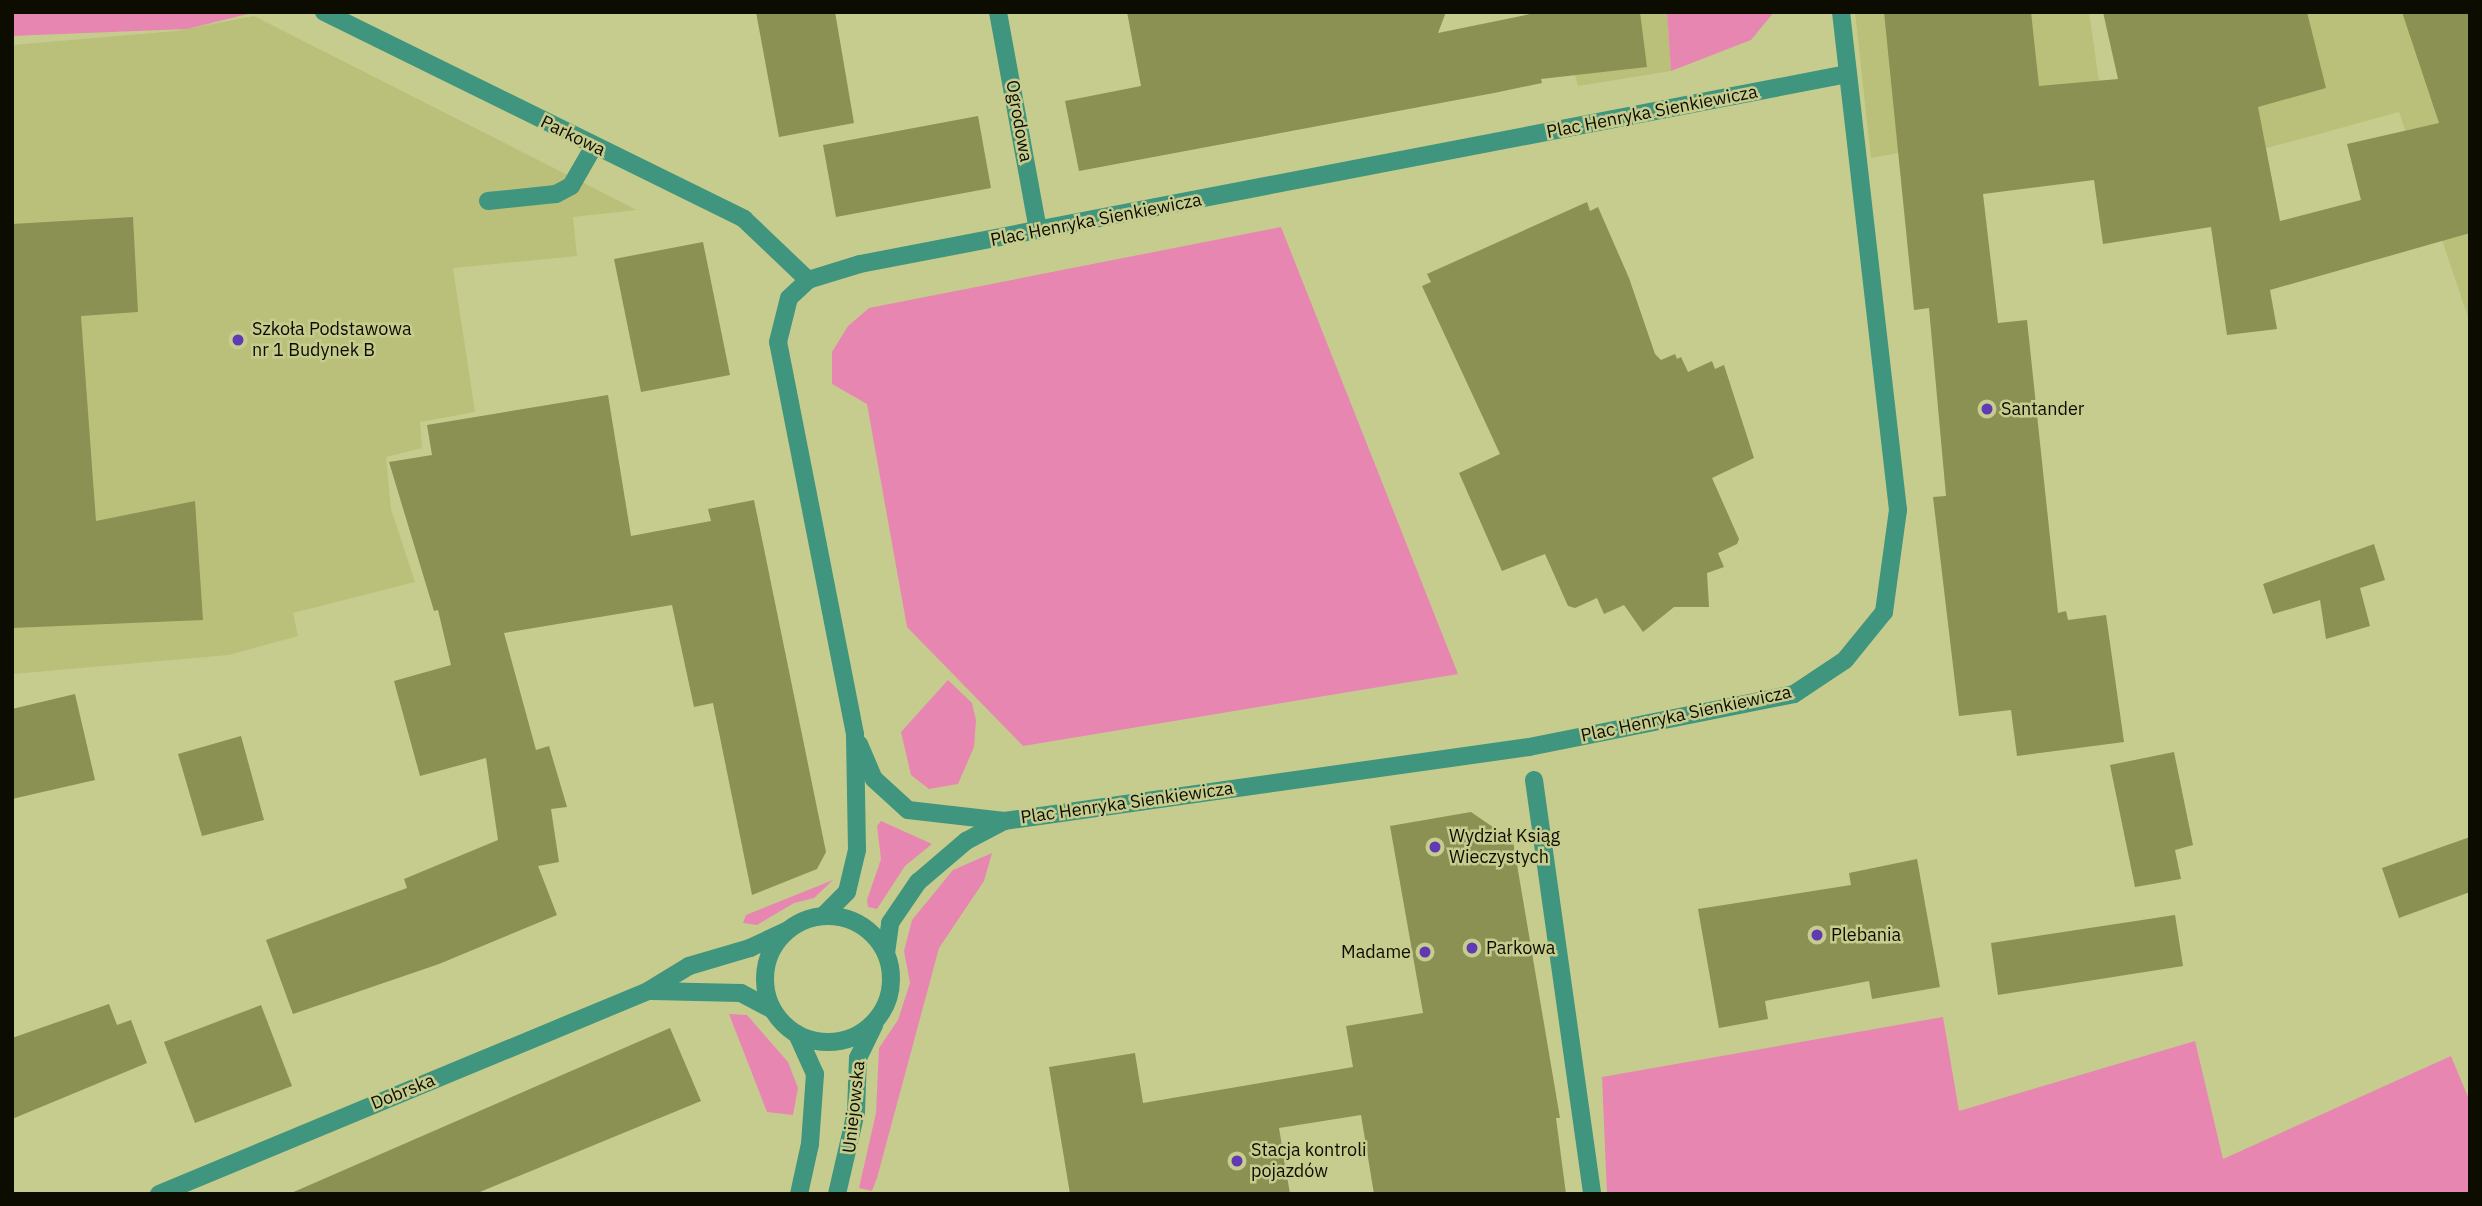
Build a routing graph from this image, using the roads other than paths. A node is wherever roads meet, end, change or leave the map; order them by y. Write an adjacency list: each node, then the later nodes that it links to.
1 (324, 12): 5 (street, Parkowa)
2 (998, 12): 7 (street, Ogrodowa)
3 (1841, 12): 4 (street, Plac Henryka Sienkiewicza)
4 (1847, 74): 7 (street, Plac Henryka Sienkiewicza); 11 (street, Plac Henryka Sienkiewicza)
5 (594, 146): 6 (street); 8 (street, Parkowa)
6 (488, 201)
7 (1038, 230): 8 (street, Plac Henryka Sienkiewicza)
8 (808, 280): 9 (street, Plac Henryka Sienkiewicza)
9 (855, 734): 11 (street, Plac Henryka Sienkiewicza); 12 (street, Plac Henryka Sienkiewicza)
10 (1534, 780): 22 (street)
11 (1004, 821): 14 (street, Plac Henryka Sienkiewicza)
12 (823, 916): 13 (street); 14 (street)
13 (788, 930): 15 (street, Dobrska); 16 (street)
14 (886, 953): 17 (street)
15 (648, 992): 16 (street, Dobrska); 19 (street, Dobrska)
16 (773, 1010): 18 (street)
17 (876, 1021): 18 (street); 21 (street, Uniejowska)
18 (797, 1034): 20 (street)
19 (159, 1194)
20 (799, 1194)
21 (837, 1194)
22 (1592, 1194)

